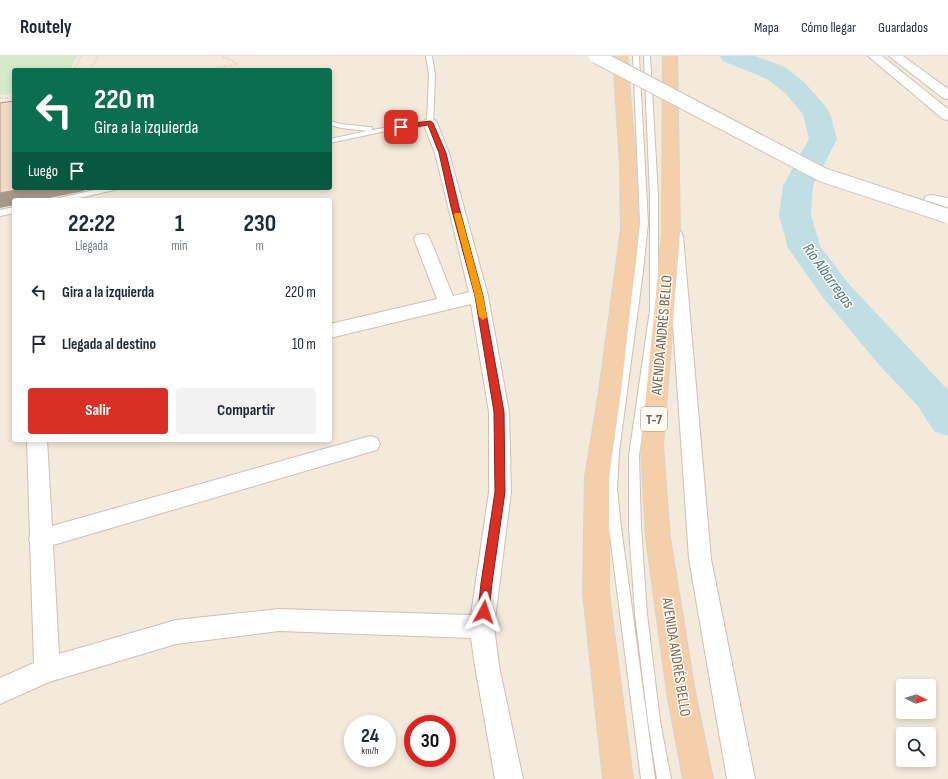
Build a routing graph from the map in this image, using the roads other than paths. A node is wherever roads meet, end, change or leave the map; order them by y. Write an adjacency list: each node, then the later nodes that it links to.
1 (429, 56): 12 (lane)
2 (596, 56): 22 (street, bridge)
3 (616, 56): 19 (street)
4 (620, 56): 34 (highway)
5 (636, 56): 35 (lane)
6 (647, 56): 36 (lane)
7 (670, 56): 16 (highway, AVENIDA ANDRÉS BELLO / T-7)
8 (874, 56): 11 (street)
9 (894, 56): 10 (street)
10 (948, 95)
11 (948, 116)
12 (430, 123): 14 (lane); 24 (street)
13 (332, 124): 14 (lane)
14 (386, 129): 15 (lane)
15 (332, 141)
16 (670, 168): 37 (highway, AVENIDA ANDRÉS BELLO / T-7); 38 (street)
17 (105, 190): 18 (lane)
18 (68, 198)
19 (948, 203)
20 (12, 210): 21 (lane)
21 (0, 213)
22 (948, 216)
23 (422, 239): 25 (street)
24 (479, 296): 25 (street); 30 (street)
25 (447, 302): 26 (street)
26 (332, 331)
27 (37, 442): 29 (street)
28 (370, 444): 29 (street)
29 (40, 538): 31 (street)
30 (482, 627): 31 (street); 33 (street)
31 (47, 670): 32 (street)
32 (0, 691)
33 (509, 779)
34 (618, 779)
35 (648, 779)
36 (664, 779)
37 (698, 779)
38 (741, 779)

